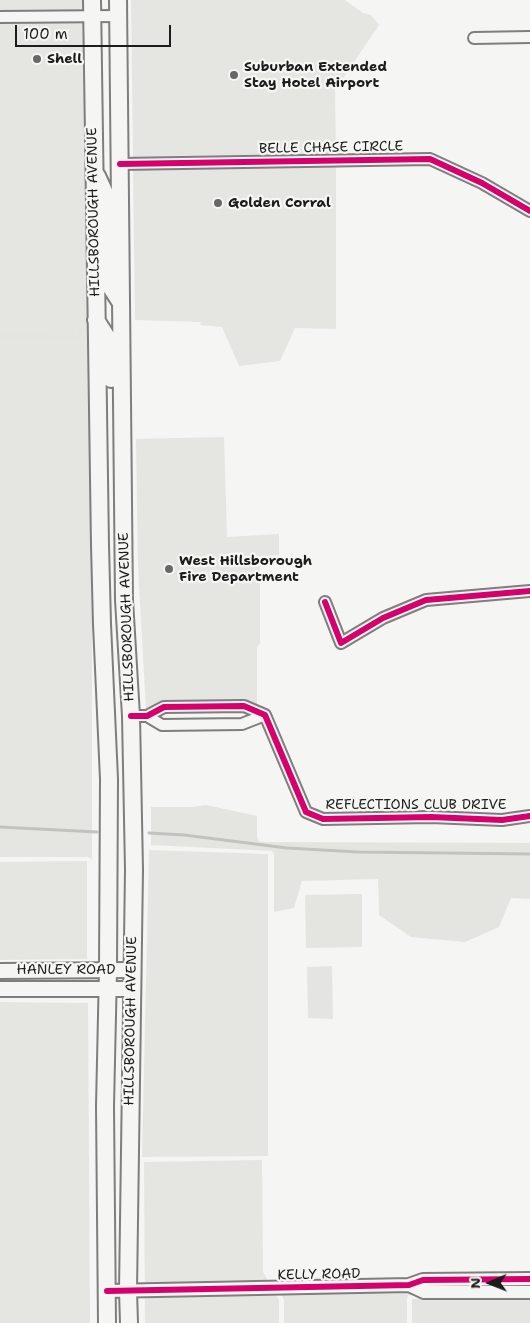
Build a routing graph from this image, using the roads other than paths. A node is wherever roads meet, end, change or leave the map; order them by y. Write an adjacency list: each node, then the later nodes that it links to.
1 (92, 0): 5 (main road, HILLSBOROUGH AVENUE)
2 (118, 0): 3 (main road, HILLSBOROUGH AVENUE)
3 (118, 16): 5 (street); 8 (main road, HILLSBOROUGH AVENUE)
4 (0, 17): 5 (street)
5 (92, 17): 9 (main road, HILLSBOROUGH AVENUE)
6 (530, 37): 7 (street)
7 (474, 38)
8 (120, 164): 10 (street, BELLE CHASE CIRCLE); 11 (main road, HILLSBOROUGH AVENUE)
9 (94, 167): 11 (main road); 12 (main road, HILLSBOROUGH AVENUE)
10 (530, 211)
11 (121, 305): 14 (main road, HILLSBOROUGH AVENUE)
12 (96, 320): 13 (main road, HILLSBOROUGH AVENUE); 14 (main road)
13 (98, 451): 15 (main road); 16 (main road, HILLSBOROUGH AVENUE)
14 (123, 474): 15 (main road, HILLSBOROUGH AVENUE)
15 (124, 535): 20 (main road, HILLSBOROUGH AVENUE)
16 (100, 545): 19 (main road, HILLSBOROUGH AVENUE); 20 (main road)
17 (530, 591): 18 (street)
18 (325, 602)
19 (102, 624): 22 (main road); 24 (main road, HILLSBOROUGH AVENUE)
20 (127, 644): 22 (main road, HILLSBOROUGH AVENUE)
21 (265, 715): 22 (street); 22 (street); 23 (street, REFLECTIONS CLUB DRIVE)
22 (139, 716): 25 (main road, HILLSBOROUGH AVENUE)
23 (530, 816)
24 (108, 970): 25 (main road, HANLEY ROAD); 26 (main road, HANLEY ROAD); 28 (main road, HILLSBOROUGH AVENUE)
25 (132, 970): 29 (main road, HILLSBOROUGH AVENUE)
26 (0, 971)
27 (0, 989): 28 (main road, HANLEY ROAD)
28 (107, 989): 29 (main road, HANLEY ROAD); 33 (main road, HILLSBOROUGH AVENUE)
29 (132, 989): 32 (main road, HILLSBOROUGH AVENUE)
30 (530, 1279): 31 (street, KELLY ROAD)
31 (478, 1286): 32 (street, KELLY ROAD); 34 (street, KELLY ROAD)
32 (128, 1290): 33 (street, KELLY ROAD); 36 (main road, HILLSBOROUGH AVENUE)
33 (107, 1291): 35 (main road, HILLSBOROUGH AVENUE)
34 (530, 1292)
35 (107, 1323)
36 (129, 1323)

